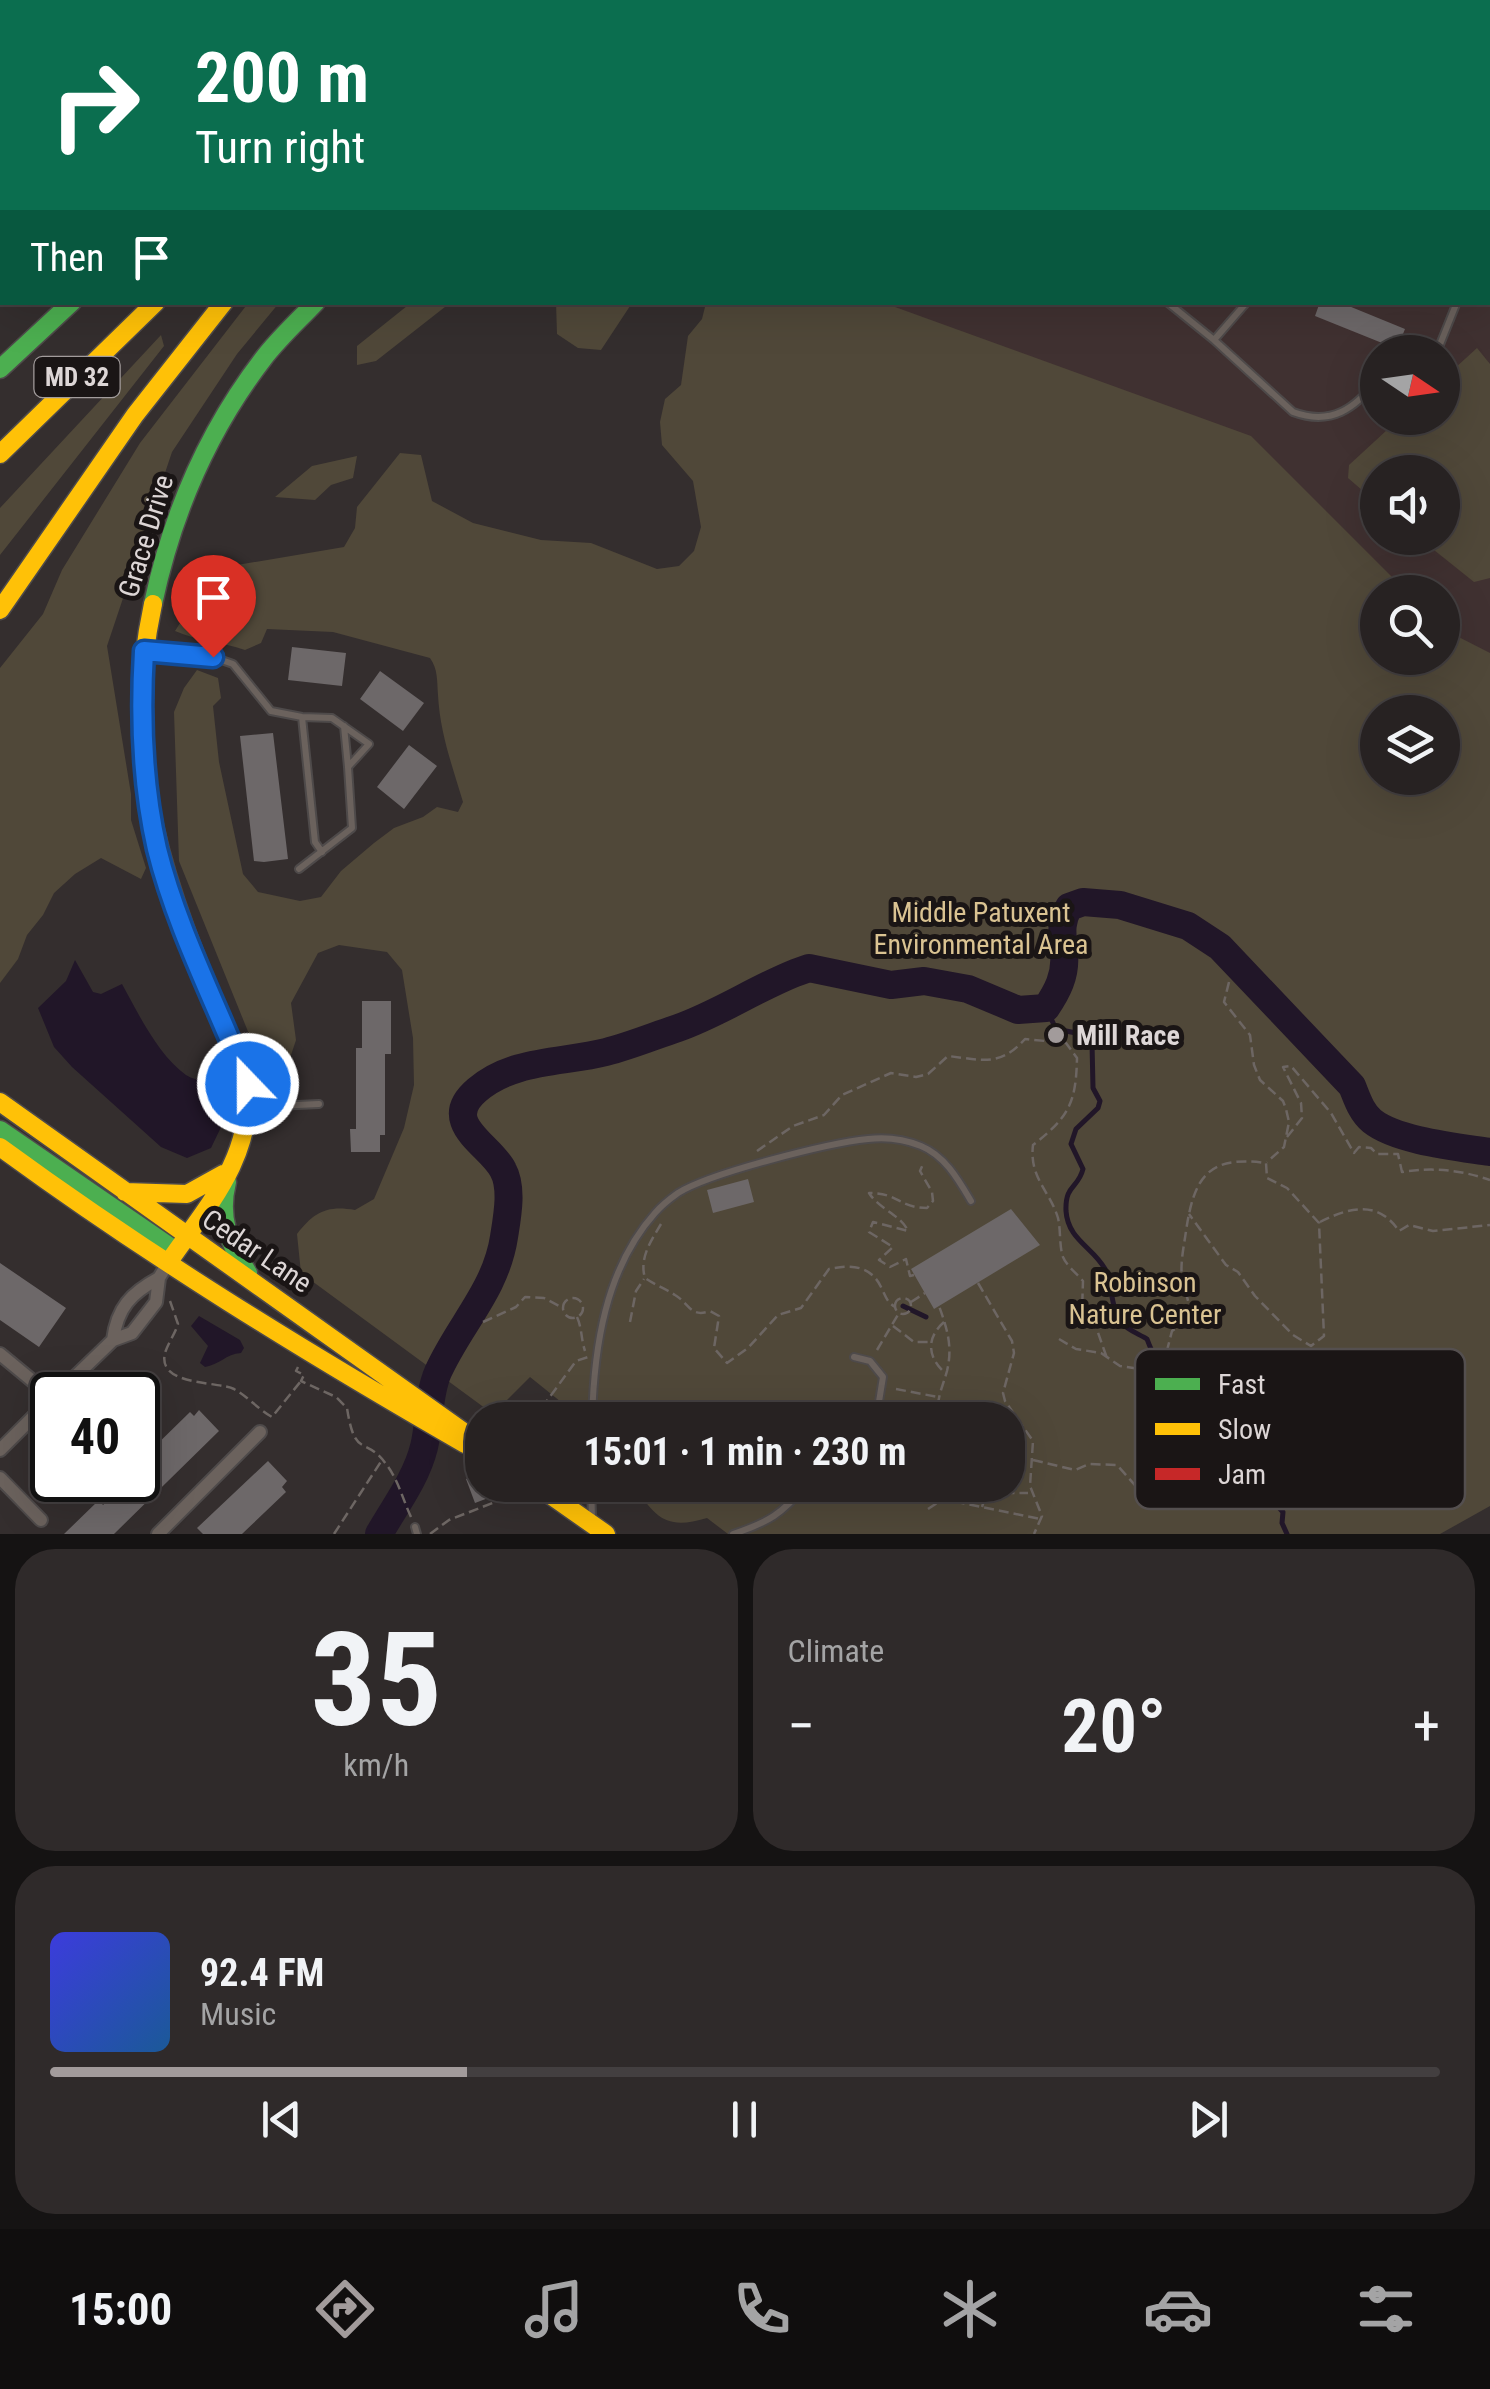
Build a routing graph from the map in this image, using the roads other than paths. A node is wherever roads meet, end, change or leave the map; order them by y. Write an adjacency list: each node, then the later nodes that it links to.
1 (69, 305): 10 (main road, MD 32)
2 (153, 305): 12 (main road, MD 32)
3 (222, 305): 13 (main road)
4 (313, 305): 14 (main road, Grace Drive)
5 (1171, 305): 9 (lane)
6 (1244, 305): 9 (lane)
7 (1456, 305): 8 (lane)
8 (1444, 335)
9 (1214, 340): 11 (lane)
10 (0, 369)
11 (1360, 400)
12 (0, 454)
13 (0, 610)
14 (144, 651): 15 (lane); 22 (main road, Grace Drive)
15 (302, 718): 16 (lane); 18 (lane)
16 (344, 725): 17 (lane); 17 (lane)
17 (348, 767): 18 (lane)
18 (322, 852): 19 (lane)
19 (300, 869)
20 (0, 1102): 26 (main road, Cedar Lane)
21 (319, 1104): 22 (lane)
22 (251, 1107): 25 (main road)
23 (0, 1130): 28 (main road)
24 (0, 1147): 28 (main road, Cedar Lane)
25 (232, 1167): 26 (main road); 28 (main road); 29 (main road)
26 (122, 1192): 28 (main road, Cedar Lane)
27 (971, 1201): 35 (lane)
28 (172, 1257): 29 (main road, Cedar Lane); 30 (street); 30 (street); 40 (main road, Cedar Lane)
29 (254, 1282): 39 (main road, Cedar Lane)
30 (113, 1340): 33 (street)
31 (0, 1354): 34 (street)
32 (854, 1357): 36 (lane)
33 (80, 1372)
34 (30, 1378)
35 (593, 1402)
36 (880, 1402)
37 (30, 1421): 41 (street)
38 (260, 1432): 48 (street)
39 (465, 1432)
40 (465, 1444)
41 (0, 1450)
42 (0, 1478): 46 (street)
43 (560, 1502): 47 (main road)
44 (594, 1502): 47 (lane)
45 (792, 1502): 50 (lane)
46 (41, 1520)
47 (599, 1529): 49 (main road)
48 (158, 1534)
49 (622, 1534)
50 (733, 1534)

